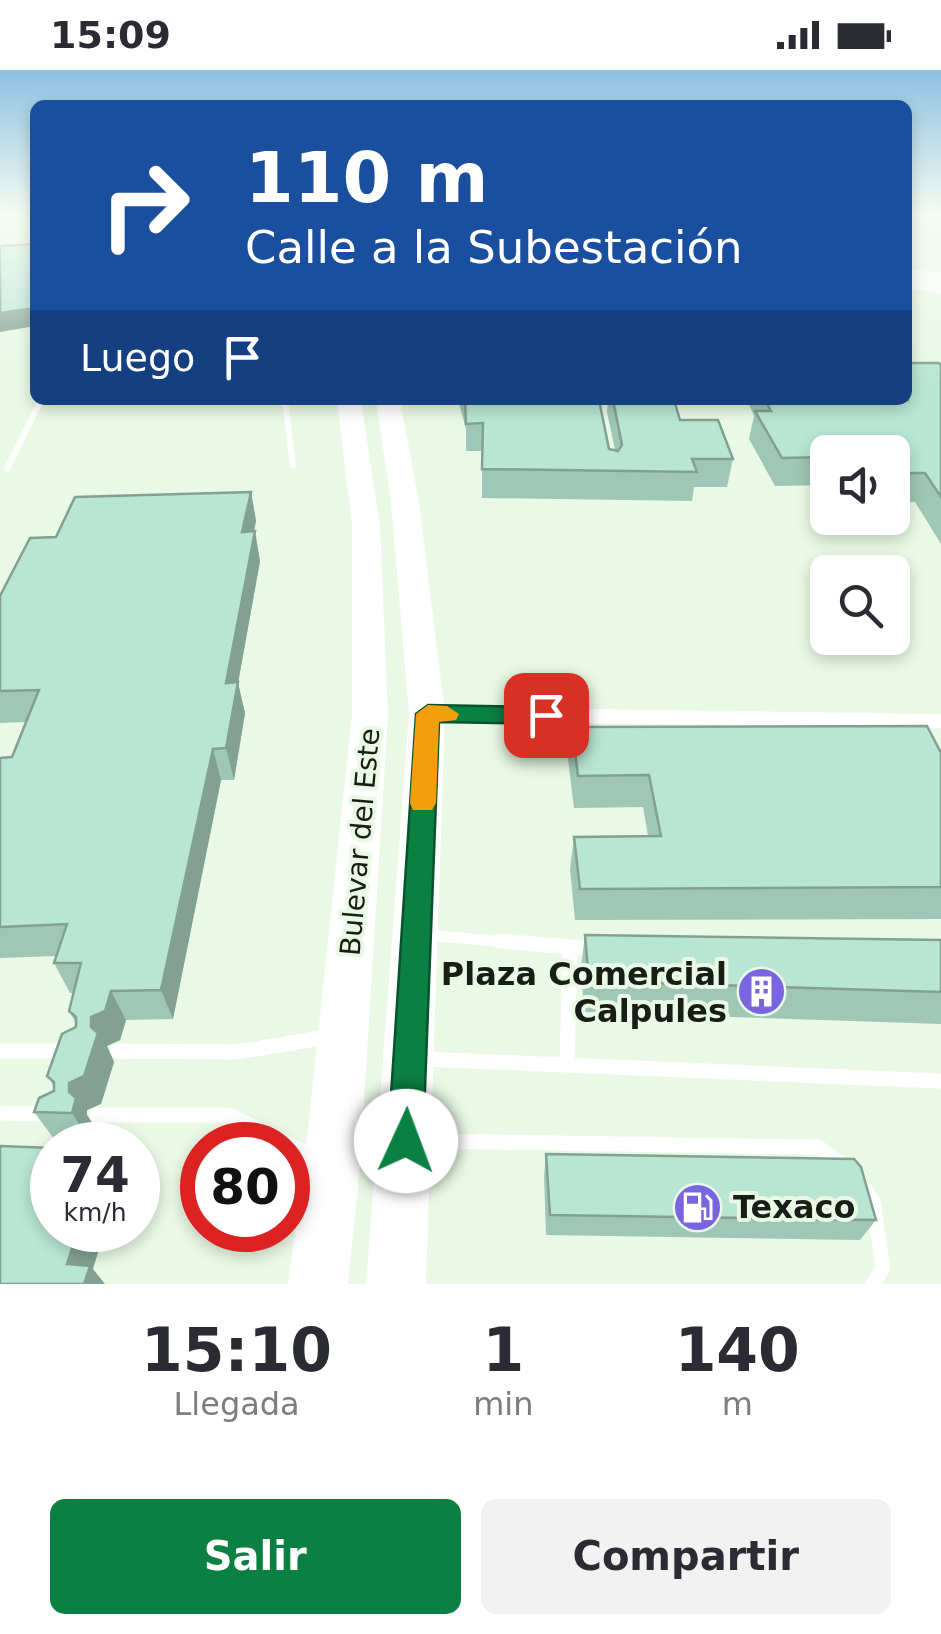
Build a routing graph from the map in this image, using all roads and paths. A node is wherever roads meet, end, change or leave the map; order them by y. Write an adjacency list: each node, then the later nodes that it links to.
1 (912, 274): 2 (main road)
2 (941, 277)
3 (912, 285): 4 (highway)
4 (941, 289)
5 (39, 405): 11 (lane)
6 (286, 405): 10 (lane)
7 (349, 405): 12 (highway, Bulevar del Este)
8 (367, 405): 12 (highway)
9 (389, 405): 13 (highway, Bulevar del Este)
10 (293, 466)
11 (6, 468)
12 (372, 541): 18 (highway, Bulevar del Este)
13 (428, 714): 14 (street); 15 (highway, Bulevar del Este)
14 (941, 721)
15 (416, 934): 16 (lane); 22 (highway, Bulevar del Este)
16 (570, 948): 17 (lane); 23 (lane)
17 (609, 949)
18 (344, 1035): 21 (lane); 29 (highway, Bulevar del Este)
19 (0, 1050): 20 (lane)
20 (82, 1050)
21 (117, 1050)
22 (409, 1059): 23 (lane); 28 (highway, Bulevar del Este)
23 (568, 1064): 24 (lane)
24 (941, 1082)
25 (0, 1114): 26 (lane)
26 (62, 1114)
27 (97, 1115): 29 (lane)
28 (406, 1141): 31 (highway, Bulevar del Este); 32 (lane)
29 (332, 1167): 30 (highway, Bulevar del Este)
30 (318, 1284)
31 (396, 1284)
32 (873, 1284)

